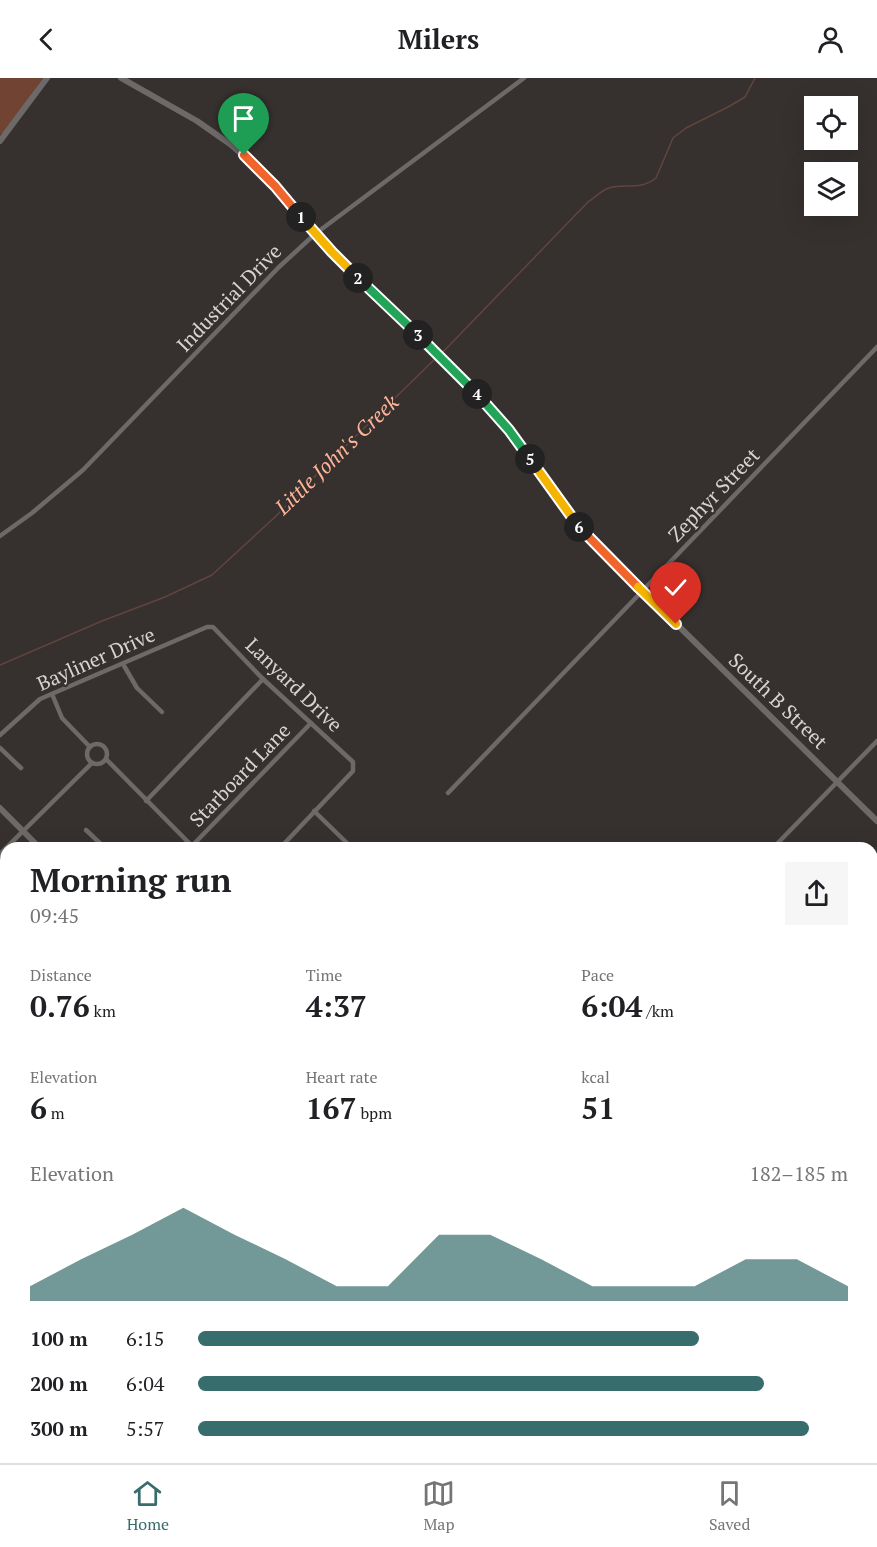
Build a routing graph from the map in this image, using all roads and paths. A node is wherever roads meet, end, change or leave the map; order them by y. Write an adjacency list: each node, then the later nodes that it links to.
1 (47, 78): 4 (street)
2 (121, 78): 5 (street, South B Street)
3 (524, 78): 5 (street, Industrial Drive)
4 (0, 141)
5 (315, 234): 7 (street, Industrial Drive); 8 (street, South B Street)
6 (877, 347): 8 (street, Zephyr Street)
7 (0, 536)
8 (642, 591): 22 (street, South B Street); 23 (street, Zephyr Street)
9 (213, 627): 10 (street, Bayliner Drive); 11 (street, Lanyard Drive)
10 (123, 664): 12 (street, Bayliner Drive); 13 (street)
11 (263, 679): 14 (street, Lanyard Drive); 24 (street)
12 (52, 694): 15 (street, Bayliner Drive); 17 (street)
13 (162, 712)
14 (311, 723): 26 (street, Lanyard Drive); 34 (street, Starboard Lane)
15 (0, 735)
16 (877, 741): 22 (street)
17 (90, 747): 19 (street); 20 (street)
18 (0, 748): 21 (street)
19 (106, 759): 20 (street); 24 (street)
20 (92, 763): 28 (street)
21 (21, 768)
22 (837, 782): 27 (street, South B Street); 37 (street)
23 (448, 793)
24 (146, 801): 33 (street)
25 (0, 808): 28 (street)
26 (314, 811): 35 (street); 36 (street)
27 (877, 821)
28 (22, 830): 30 (street); 31 (street)
29 (86, 830): 32 (street)
30 (11, 842)
31 (34, 842)
32 (99, 842)
33 (186, 842)
34 (196, 842)
35 (286, 842)
36 (346, 842)
37 (779, 842)

